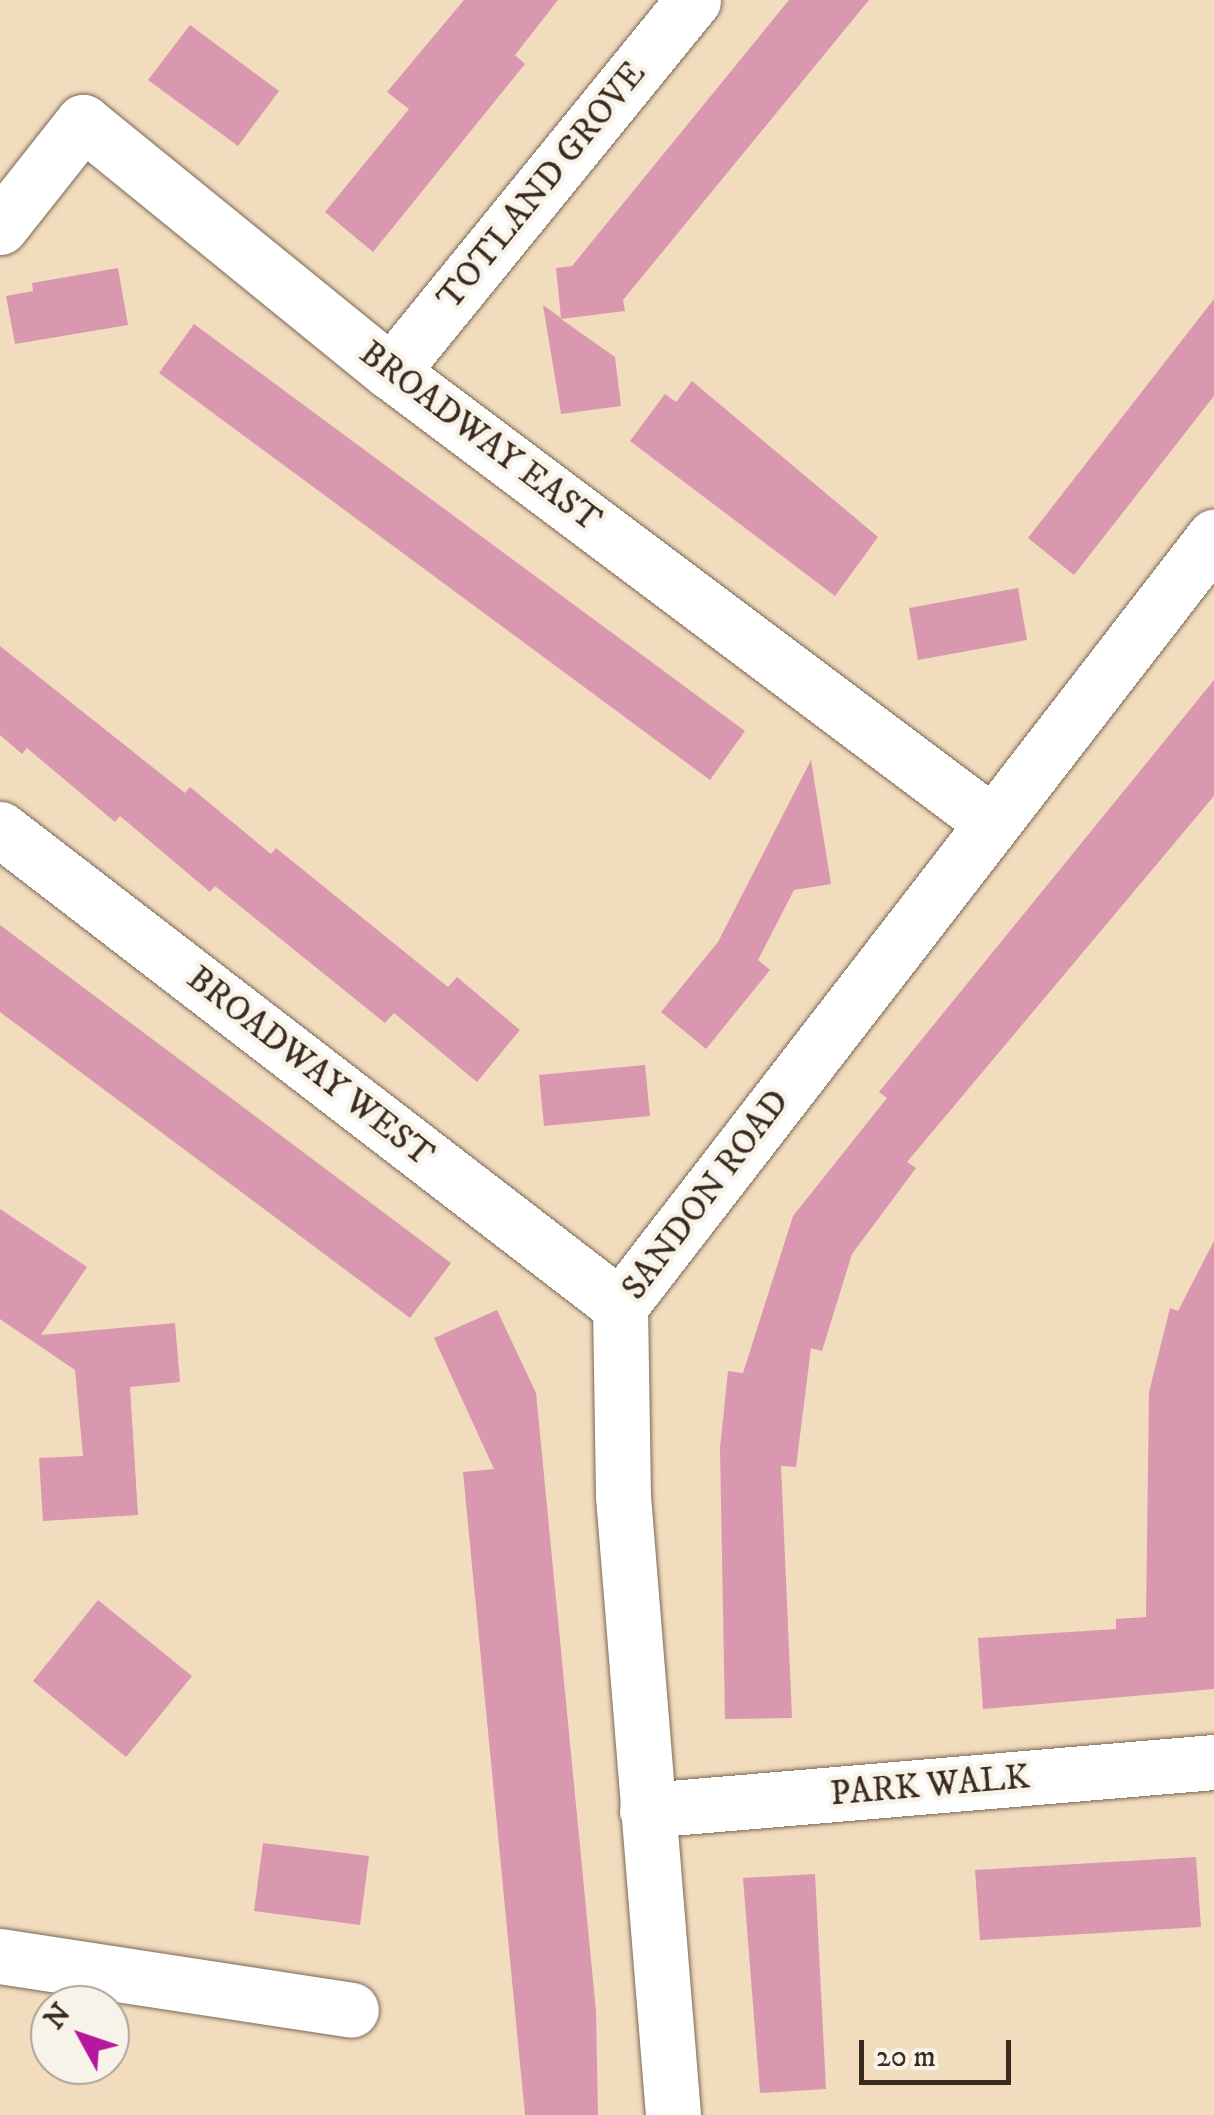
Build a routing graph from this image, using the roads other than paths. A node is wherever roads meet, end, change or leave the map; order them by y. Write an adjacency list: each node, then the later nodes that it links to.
1 (694, 0): 3 (street, TOTLAND GROVE)
2 (0, 227): 3 (street, BROADWAY EAST)
3 (391, 372): 5 (street, BROADWAY EAST)
4 (1214, 538): 5 (street, SANDON ROAD)
5 (991, 822): 7 (street, SANDON ROAD)
6 (0, 829): 7 (street, BROADWAY WEST)
7 (620, 1306): 9 (street, SANDON ROAD)
8 (1214, 1762): 9 (street, PARK WALK)
9 (647, 1810): 12 (street, SANDON ROAD)
10 (0, 1956): 11 (street)
11 (351, 2010)
12 (673, 2115)

